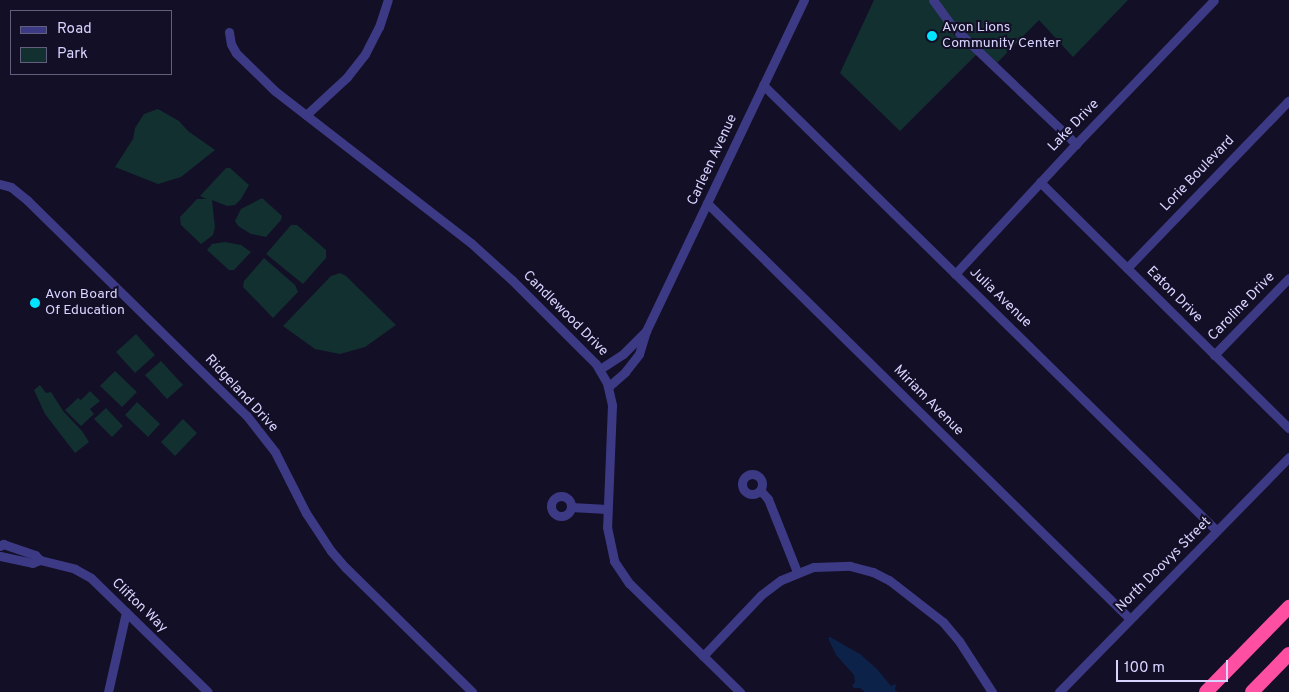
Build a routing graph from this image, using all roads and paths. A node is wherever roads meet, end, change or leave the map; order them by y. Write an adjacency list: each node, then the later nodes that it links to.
1 (388, 0): 8 (street)
2 (804, 0): 6 (street, Carleen Avenue)
3 (933, 0): 9 (street)
4 (1214, 0): 9 (street, Lake Drive)
5 (229, 32): 8 (street, Candlewood Drive)
6 (763, 85): 12 (street, Carleen Avenue); 14 (street, Julia Avenue)
7 (1289, 100): 13 (street, Lorie Boulevard)
8 (306, 115): 18 (street, Candlewood Drive)
9 (1076, 144): 10 (street, Lake Drive)
10 (1040, 182): 13 (street, Eaton Drive); 14 (street, Lake Drive)
11 (0, 184): 37 (street, Ridgeland Drive)
12 (708, 203): 16 (street, Carleen Avenue); 32 (street, Miriam Avenue)
13 (1126, 268): 17 (street, Eaton Drive)
14 (956, 274): 25 (street, Julia Avenue)
15 (1289, 278): 17 (street, Caroline Drive)
16 (646, 331): 18 (street, Carleen Avenue); 19 (street, Carleen Avenue)
17 (1214, 354): 20 (street, Eaton Drive)
18 (600, 369): 19 (street, Candlewood Drive)
19 (608, 387): 24 (street, Candlewood Drive)
20 (1289, 428)
21 (1289, 457): 25 (street, North Doovys Street)
22 (760, 490): 29 (street)
23 (571, 507): 24 (street)
24 (607, 509): 34 (street, Candlewood Drive)
25 (1217, 531): 32 (street, North Doovys Street)
26 (0, 546): 28 (street, Clifton Way)
27 (0, 556): 28 (street, Clifton Way)
28 (40, 560): 31 (street, Clifton Way)
29 (798, 572): 34 (street); 39 (street)
30 (1289, 608): 41 (highway)
31 (126, 612): 35 (street); 36 (street, Clifton Way)
32 (1130, 619): 40 (street, North Doovys Street)
33 (1289, 654): 42 (highway)
34 (703, 656): 38 (street, Candlewood Drive)
35 (108, 692)
36 (208, 692)
37 (472, 692)
38 (740, 692)
39 (992, 692)
40 (1059, 692)
41 (1206, 692)
42 (1252, 692)

